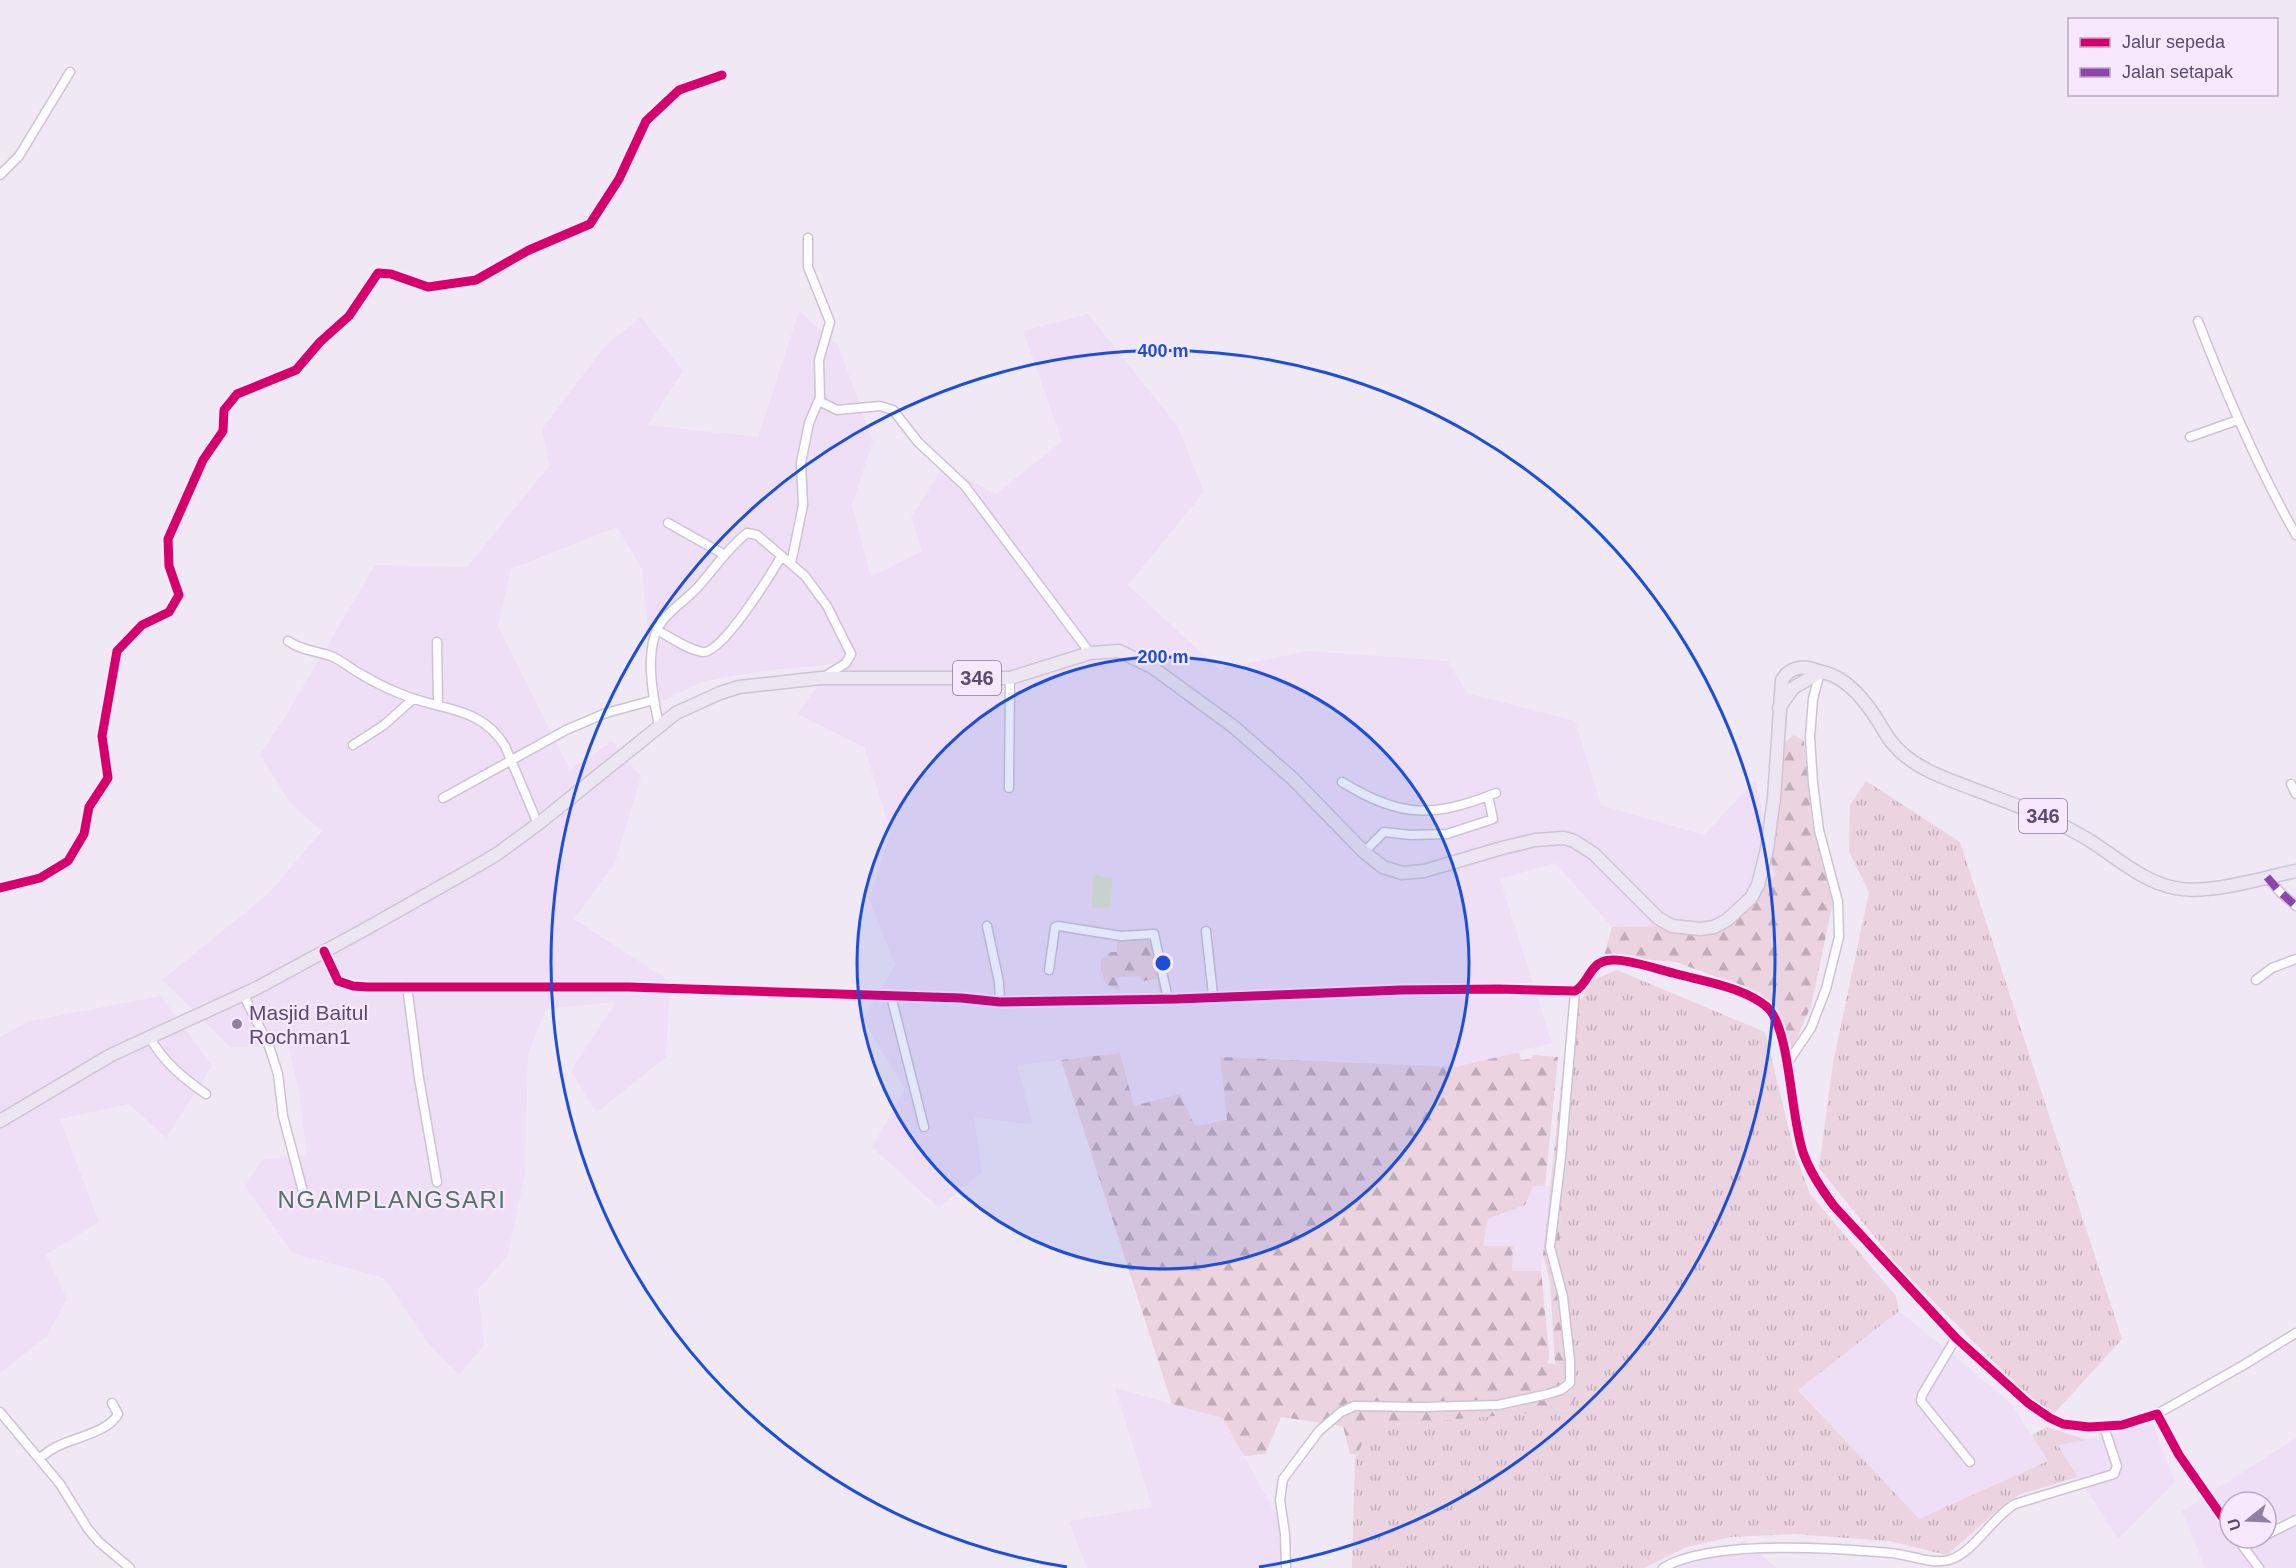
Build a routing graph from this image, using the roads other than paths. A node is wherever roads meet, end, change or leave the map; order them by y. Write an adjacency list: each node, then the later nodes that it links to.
1 (70, 72): 3 (street)
2 (722, 75): 36 (street)
3 (0, 175)
4 (808, 238): 6 (street)
5 (2198, 321): 7 (street)
6 (819, 401): 13 (street); 17 (street)
7 (2238, 420): 8 (street); 10 (street)
8 (2190, 437)
9 (668, 523): 11 (street)
10 (2296, 535)
11 (726, 555): 12 (street); 14 (street)
12 (782, 557): 13 (street); 14 (street)
13 (791, 564): 19 (street)
14 (657, 630): 22 (street)
15 (288, 641): 21 (street)
16 (436, 642): 23 (street)
17 (1090, 652): 20 (main road, 346); 33 (main road, 346)
18 (1820, 672): 33 (main road, 346); 35 (main road, 346); 52 (street)
19 (821, 678): 20 (main road, 346); 24 (main road, 346)
20 (1010, 678): 29 (street)
21 (413, 699): 23 (street); 25 (street)
22 (654, 700): 24 (street); 26 (street)
23 (438, 705): 26 (street)
24 (659, 726): 32 (main road, 346)
25 (353, 745)
26 (512, 760): 31 (street); 32 (street)
27 (1342, 782): 33 (street)
28 (2291, 784): 30 (street)
29 (1009, 788)
30 (2296, 794)
31 (443, 798)
32 (538, 824): 40 (main road, 346)
33 (1364, 852)
34 (2296, 871): 35 (main road, 346)
35 (2267, 877): 37 (street)
36 (0, 888)
37 (2296, 906)
38 (987, 926): 50 (street)
39 (1206, 931): 48 (street)
40 (324, 951): 44 (street); 46 (main road, 346)
41 (2296, 958): 43 (street)
42 (1049, 970): 49 (street)
43 (2256, 980)
44 (407, 986): 47 (street); 56 (street)
45 (1575, 991): 48 (street); 52 (street); 71 (street)
46 (243, 994): 51 (main road, 346); 57 (street)
47 (891, 996): 50 (street); 55 (street)
48 (1215, 998): 49 (street)
49 (1168, 999): 50 (street)
50 (1000, 1002)
51 (149, 1036): 53 (street); 54 (main road, 346)
52 (1786, 1065): 59 (street)
53 (206, 1094)
54 (0, 1121)
55 (924, 1127)
56 (437, 1182)
57 (306, 1203)
58 (2296, 1333): 62 (street)
59 (1956, 1338): 63 (street); 65 (street)
60 (112, 1402): 64 (street)
61 (0, 1412): 64 (street)
62 (2157, 1414): 63 (street); 66 (street)
63 (2104, 1426): 72 (street)
64 (40, 1458): 70 (street)
65 (1970, 1462)
66 (2218, 1511)
67 (2296, 1520): 68 (street)
68 (2278, 1529)
69 (2246, 1550): 73 (street)
70 (130, 1568)
71 (1286, 1568)
72 (1663, 1568)
73 (2259, 1568)

